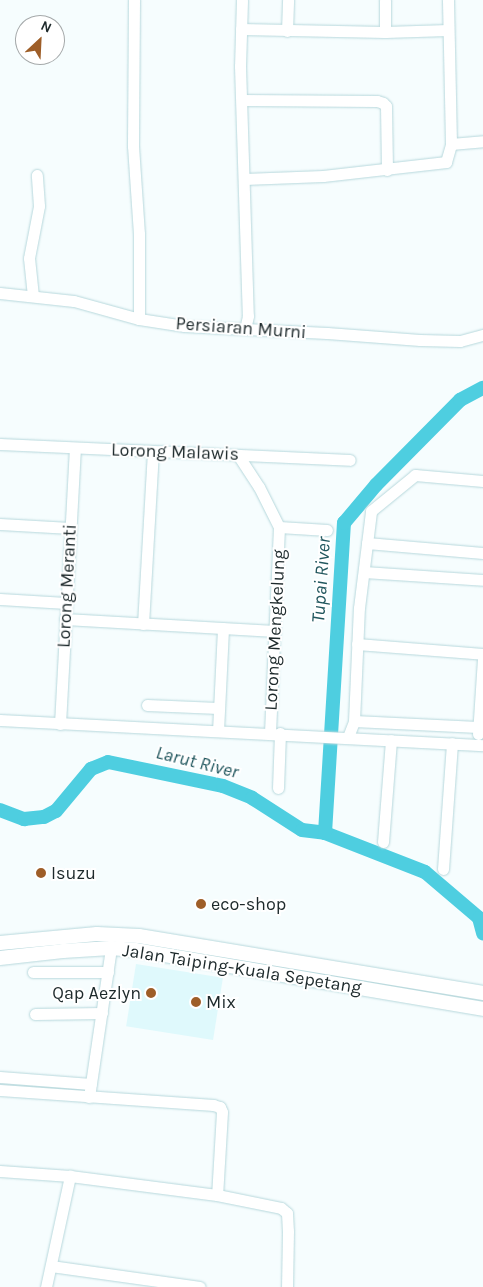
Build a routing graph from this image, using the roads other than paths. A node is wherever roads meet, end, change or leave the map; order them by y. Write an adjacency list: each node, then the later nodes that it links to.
1 (134, 0): 18 (street)
2 (242, 0): 6 (street)
3 (288, 0): 7 (street)
4 (385, 0): 9 (street)
5 (448, 0): 8 (street)
6 (241, 29): 7 (street); 10 (street)
7 (288, 30): 9 (street)
8 (448, 30): 9 (street); 12 (street)
9 (385, 32)
10 (242, 100): 13 (street); 15 (street)
11 (483, 141): 12 (street)
12 (451, 144): 13 (street)
13 (387, 170): 15 (street)
14 (37, 175): 17 (street)
15 (244, 179): 19 (street)
16 (0, 294): 17 (street, Persiaran Murni)
17 (33, 296): 18 (street, Persiaran Murni)
18 (139, 319): 19 (street, Persiaran Murni)
19 (245, 329): 20 (street, Persiaran Murni)
20 (483, 334)
21 (0, 444): 22 (street, Lorong Malawis)
22 (75, 448): 23 (street, Lorong Malawis); 29 (street, Lorong Meranti)
23 (152, 451): 24 (street, Lorong Malawis); 38 (street)
24 (238, 455): 25 (street, Lorong Malawis); 28 (street)
25 (350, 460)
26 (483, 481): 31 (street)
27 (0, 524): 29 (street)
28 (279, 527): 30 (street); 40 (street, Lorong Mengkelung)
29 (70, 528): 36 (street, Lorong Meranti)
30 (327, 530)
31 (367, 543): 32 (street); 33 (street)
32 (483, 553)
33 (364, 572): 34 (street); 41 (street)
34 (483, 580)
35 (0, 599): 36 (street)
36 (66, 603): 37 (street, Lorong Meranti)
37 (65, 619): 38 (street); 48 (street, Lorong Meranti)
38 (143, 624): 39 (street)
39 (223, 628): 40 (street); 45 (street)
40 (275, 632): 51 (street, Lorong Mengkelung)
41 (357, 644): 42 (street); 47 (street)
42 (483, 654)
43 (483, 659): 49 (street)
44 (147, 705): 45 (street)
45 (218, 708): 50 (street)
46 (0, 720): 48 (street)
47 (354, 721): 49 (street); 52 (street)
48 (60, 724): 50 (street)
49 (478, 728): 55 (street)
50 (218, 731): 51 (street)
51 (275, 733): 52 (street); 56 (street, Lorong Mengkelung)
52 (344, 737): 53 (street)
53 (391, 740): 54 (street); 57 (street)
54 (452, 743): 55 (street); 58 (street)
55 (480, 744)
56 (278, 788)
57 (383, 842)
58 (443, 868)
59 (0, 943): 64 (main road, Jalan Taiping-Kuala Sepetang)
60 (112, 948): 61 (main road, Jalan Taiping-Kuala Sepetang); 63 (street); 65 (main road, Jalan Taiping-Kuala Sepetang)
61 (0, 958)
62 (33, 972): 63 (street)
63 (108, 972): 66 (street)
64 (477, 992)
65 (476, 1008)
66 (102, 1013): 67 (street); 69 (street)
67 (35, 1014)
68 (0, 1077): 69 (street)
69 (91, 1084): 71 (street)
70 (0, 1090): 71 (street)
71 (90, 1097): 74 (street)
72 (0, 1170): 73 (street)
73 (70, 1176): 74 (street); 75 (street)
74 (217, 1195): 78 (street)
75 (51, 1266): 76 (street); 77 (street)
76 (46, 1287)
77 (200, 1287)
78 (287, 1287)

